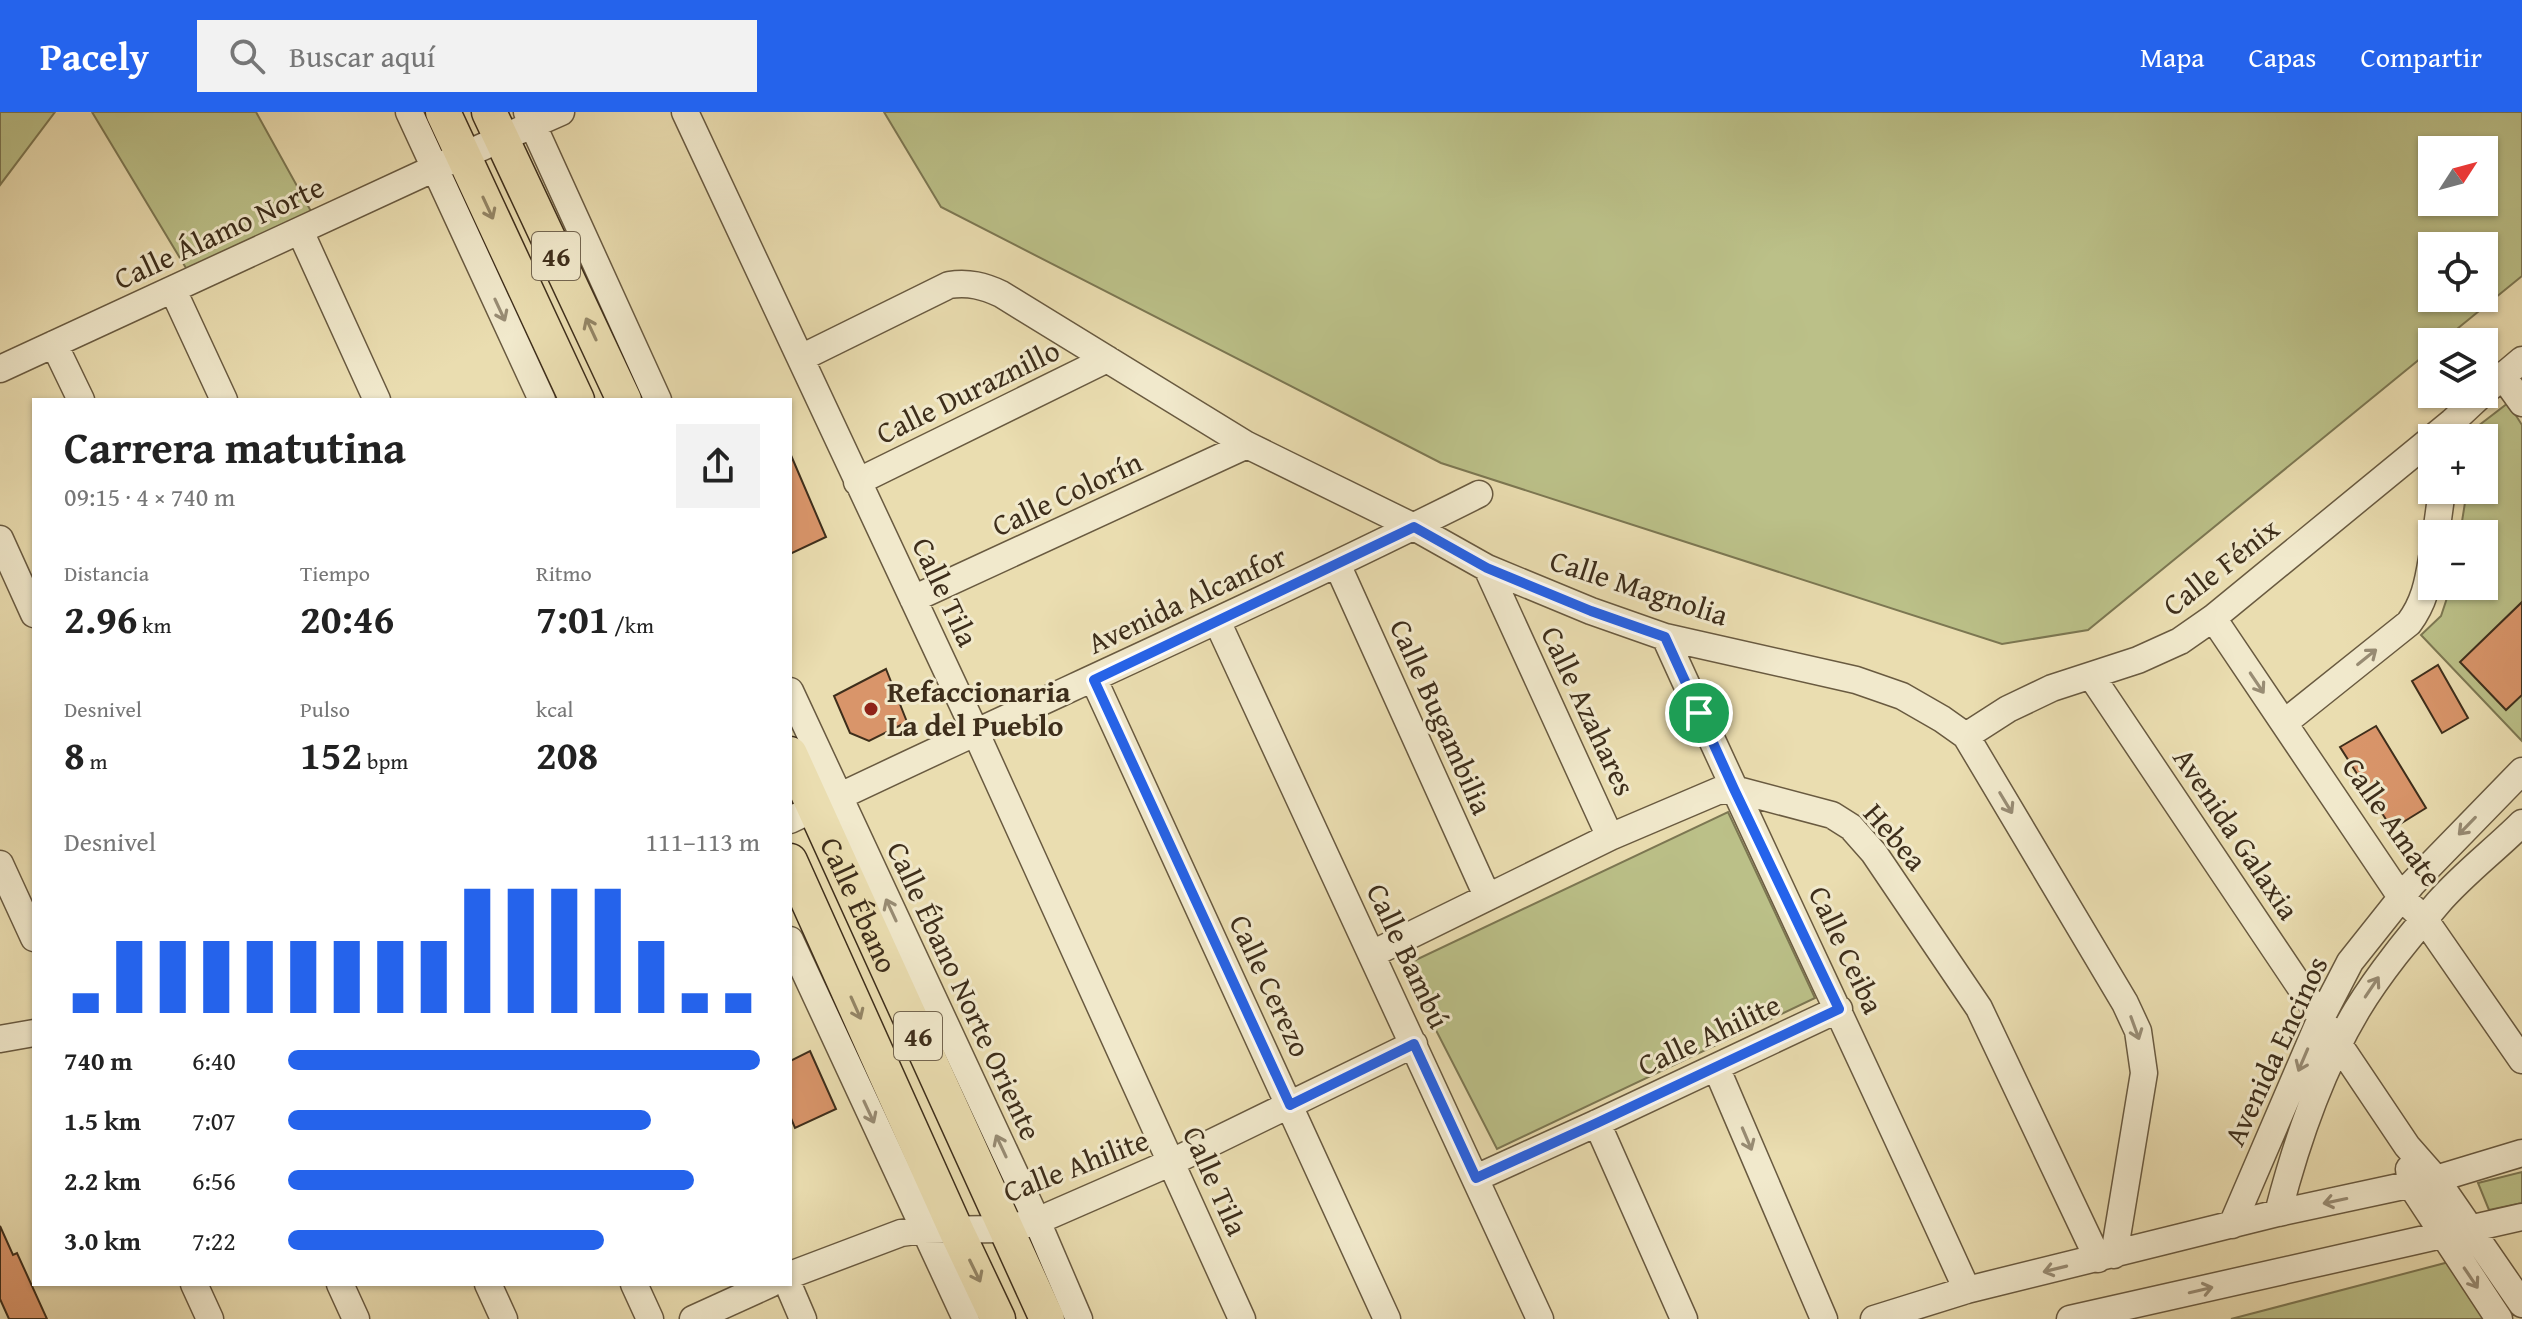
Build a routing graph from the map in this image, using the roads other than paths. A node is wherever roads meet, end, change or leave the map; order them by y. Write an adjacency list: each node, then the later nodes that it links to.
1 (409, 112): 7 (street)
2 (443, 112): 7 (main road, 46)
3 (561, 112): 5 (street, Calle Álamo Norte)
4 (685, 112): 11 (street, Calle Tila)
5 (530, 118): 6 (street, Calle Álamo Norte); 21 (street)
6 (495, 125): 7 (street, Calle Álamo Norte); 20 (main road, 46, one-way to 6)
7 (450, 162): 8 (street, Calle Álamo Norte); 18 (street, one-way to 18); 19 (main road, 46, one-way to 19)
8 (300, 231): 9 (street, Calle Álamo Norte); 17 (street)
9 (173, 290): 10 (street, Calle Álamo Norte); 16 (street)
10 (54, 344): 13 (street, Calle Álamo Norte); 15 (street)
11 (801, 358): 12 (street, Calle Magnolia); 27 (street, Calle Tila)
12 (1107, 359): 25 (street, Calle Magnolia); 27 (street, Calle Duraznillo)
13 (0, 369)
14 (2498, 381): 22 (street)
15 (80, 398)
16 (223, 398)
17 (376, 398)
18 (541, 398)
19 (576, 398)
20 (623, 398)
21 (657, 398)
22 (2522, 403)
23 (2471, 408): 24 (street, Calle Fénix)
24 (2457, 424)
25 (1247, 445): 29 (street, Calle Magnolia); 33 (street, Calle Colorín)
26 (2418, 456): 36 (street, Calle Fénix)
27 (857, 482): 33 (street, Calle Tila)
28 (1479, 494): 29 (street, Avenida Alcanfor)
29 (1414, 527): 31 (street, Avenida Alcanfor); 32 (street, Calle Magnolia)
30 (0, 539): 35 (street)
31 (1337, 564): 37 (street, Avenida Alcanfor); 53 (street, Calle Bugambilia)
32 (1487, 568): 38 (street, Calle Magnolia); 50 (street, Calle Azahares)
33 (913, 599): 43 (street, Calle Tila)
34 (2423, 600): 42 (street, one-way to 34)
35 (32, 610)
36 (2213, 618): 39 (street, Calle Fénix); 42 (street, Calle Amate, one-way to 42)
37 (1217, 621): 40 (street, Avenida Alcanfor); 58 (street, Calle Bambú)
38 (1665, 637): 44 (street, Calle Magnolia); 47 (street, Calle Ceiba)
39 (2092, 677): 44 (street, Calle Fénix); 60 (street, Avenida Galaxia)
40 (1094, 680): 43 (street, Avenida Alcanfor); 67 (street, Calle Cerezo)
41 (792, 701): 48 (street)
42 (2284, 723): 54 (street, Calle Amate)
43 (975, 731): 48 (street, Avenida Alcanfor); 70 (street, Calle Tila)
44 (1966, 736): 80 (street, Calle Magnolia, one-way to 80)
45 (792, 758): 48 (main road, Calle Ébano / 46)
46 (2522, 771): 54 (street, Avenida Encinos, one-way to 54)
47 (1734, 789): 50 (street); 59 (street, Calle Ceiba); 80 (street, Hebea)
48 (814, 808): 75 (main road, Calle Ébano / 46, one-way to 48)
49 (2519, 833): 55 (street, Avenida Encinos)
50 (1610, 837): 53 (street)
51 (0, 864): 56 (street)
52 (792, 866): 77 (main road, Calle Ébano / 46, one-way to 77)
53 (1487, 896): 58 (street)
54 (2401, 897): 55 (street, Calle Amate); 60 (street, Avenida Encinos)
55 (2425, 920): 64 (street, Avenida Encinos, one-way to 55); 65 (street, Calle Amate)
56 (32, 934)
57 (792, 944): 77 (street, one-way to 77)
58 (1372, 954): 63 (street, Calle Bambú)
59 (1839, 1009): 66 (street, Calle Ahilite); 88 (street, Calle Ceiba)
60 (2321, 1018): 64 (street, Avenida Galaxia); 76 (street, Avenida Encinos, one-way to 76)
61 (32, 1033): 62 (street)
62 (0, 1039)
63 (1414, 1044): 67 (street, Calle Ahilite); 71 (street, Calle Bambú)
64 (2339, 1044): 72 (street, Avenida Galaxia); 73 (street, Avenida Encinos)
65 (2522, 1060)
66 (1716, 1067): 68 (street, Calle Ahilite); 105 (street, one-way to 105)
67 (1290, 1105): 70 (street, Calle Ahilite); 102 (street, Calle Cerezo)
68 (1597, 1123): 71 (street, Calle Ahilite); 104 (street)
69 (2522, 1153): 72 (street)
70 (1172, 1162): 75 (street, Calle Ahilite); 101 (street, Calle Tila)
71 (1476, 1178): 103 (street, Calle Bambú)
72 (2424, 1182): 73 (street, one-way to 73); 78 (street, Avenida Galaxia); 79 (street, Avenida Galaxia)
73 (2278, 1213): 76 (street)
74 (2522, 1217): 78 (street)
75 (1021, 1225): 77 (street, Calle Ahilite); 99 (main road, Calle Ébano / 46); 100 (street)
76 (2232, 1225): 80 (street)
77 (939, 1230): 81 (street, Calle Ahilite); 97 (street); 98 (main road, Calle Ébano / 46, one-way to 98)
78 (2470, 1230): 79 (street); 89 (street, Avenida Galaxia)
79 (2443, 1236): 107 (street, one-way to 79); 108 (street, Avenida Galaxia, one-way to 108)
80 (2106, 1257): 88 (street, one-way to 88)
81 (792, 1274)
82 (195, 1286): 91 (street)
83 (341, 1286): 92 (street)
84 (489, 1286): 93 (street)
85 (635, 1286): 94 (street)
86 (766, 1286): 95 (street)
87 (789, 1286): 96 (street)
88 (1967, 1290): 90 (street)
89 (2522, 1304)
90 (1914, 1313): 106 (street)
91 (210, 1319)
92 (356, 1319)
93 (504, 1319)
94 (650, 1319)
95 (693, 1319)
96 (803, 1319)
97 (966, 1319)
98 (998, 1319)
99 (1047, 1319)
100 (1079, 1319)
101 (1242, 1319)
102 (1387, 1319)
103 (1540, 1319)
104 (1684, 1319)
105 (1824, 1319)
106 (1874, 1319)
107 (2070, 1319)
108 (2499, 1319)

